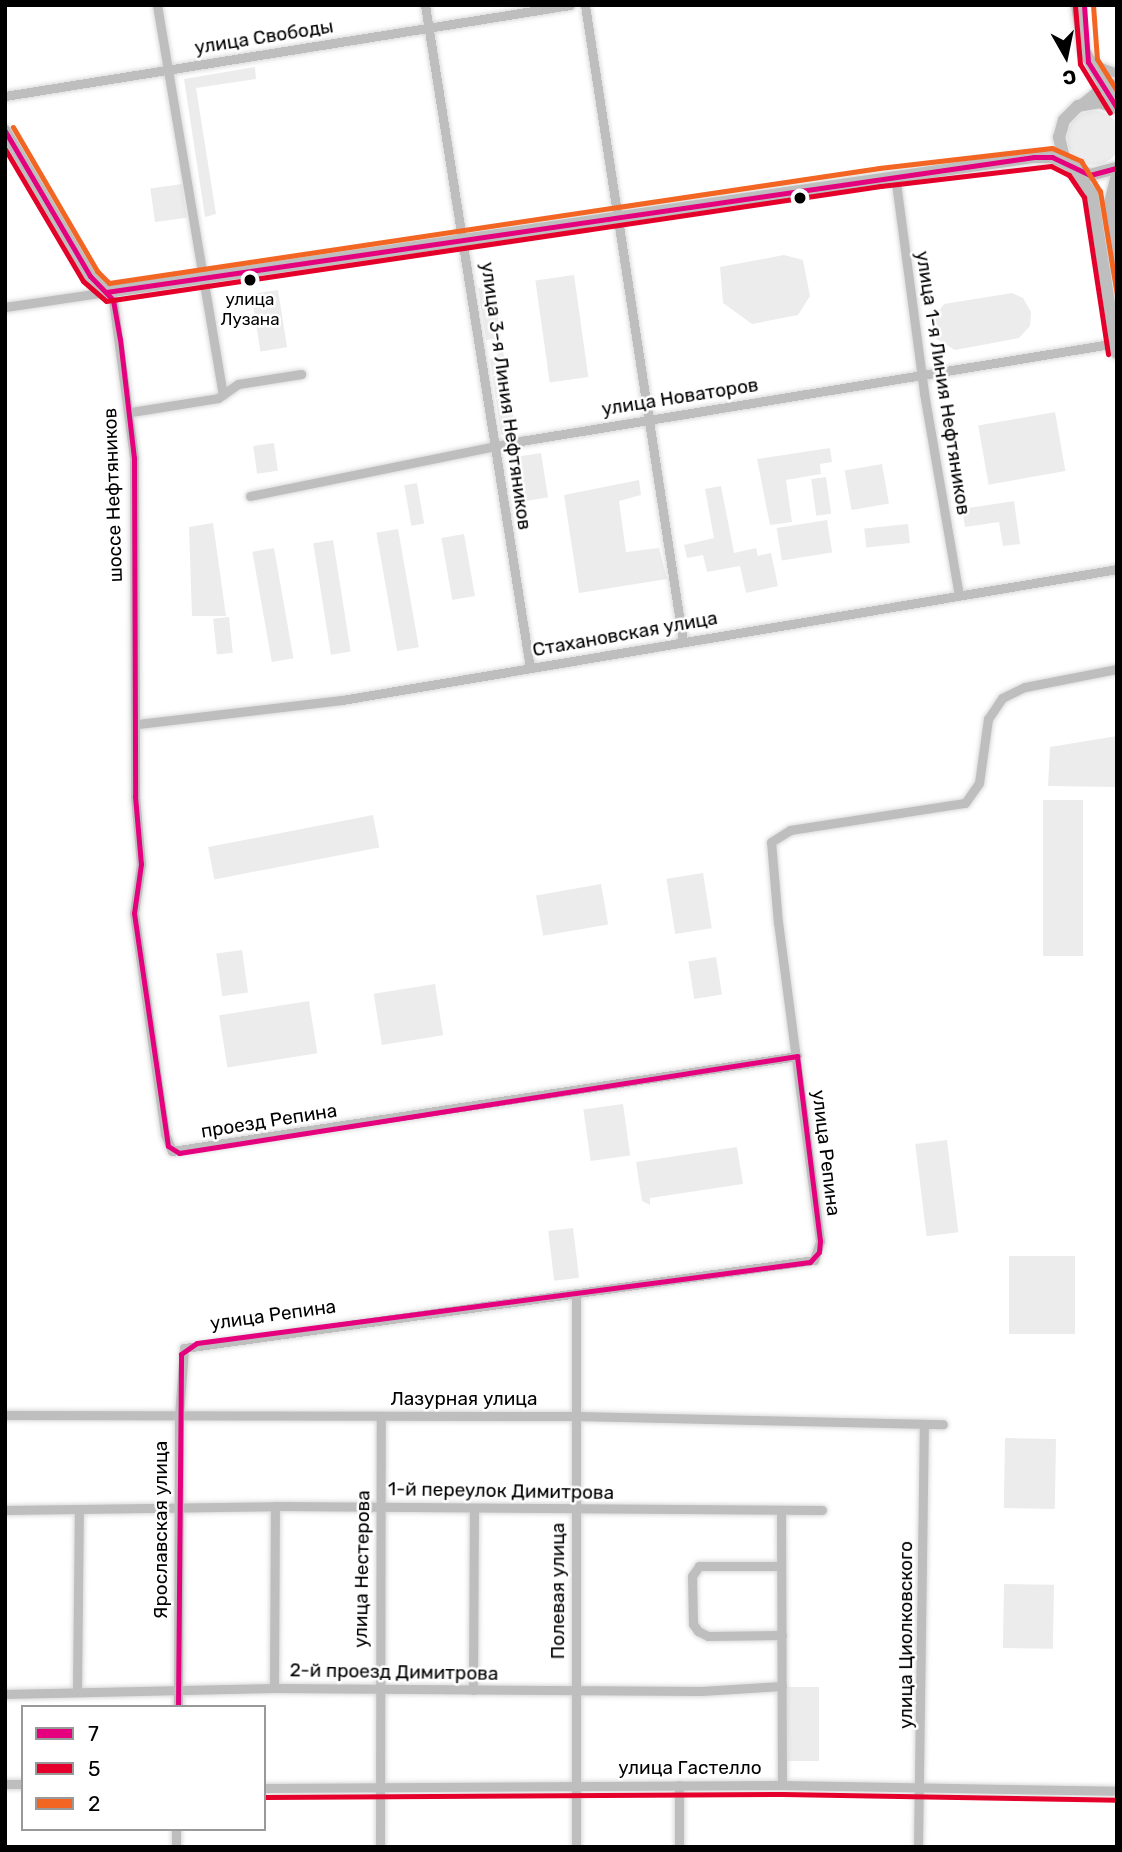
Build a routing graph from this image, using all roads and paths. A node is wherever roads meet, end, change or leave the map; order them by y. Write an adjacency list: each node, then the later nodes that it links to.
1 (157, 5): 8 (street)
2 (425, 5): 6 (street, улица 3-я Линия Нефтяников)
3 (570, 5): 6 (street, улица Свободы)
4 (585, 5): 20 (street)
5 (1077, 5): 7 (main road)
6 (429, 29): 8 (street, улица Свободы); 21 (street, улица 3-я Линия Нефтяников)
7 (1088, 62): 9 (street); 11 (main road)
8 (167, 70): 12 (street, улица Свободы); 23 (street)
9 (1117, 73)
10 (1117, 83): 11 (street)
11 (1102, 86): 13 (street); 14 (main road)
12 (5, 96)
13 (1079, 106): 14 (main road); 16 (main road)
14 (1117, 108)
15 (5, 131): 24 (main road, шоссе Нефтяников)
16 (1072, 167): 17 (main road); 19 (main road); 26 (main road)
17 (1117, 168)
18 (1117, 175): 22 (main road)
19 (895, 176): 20 (main road); 28 (street, улица 1-я Линия Нефтяников)
20 (618, 216): 21 (main road); 31 (street)
21 (463, 238): 23 (main road); 32 (street, улица 3-я Линия Нефтяников)
22 (1117, 272)
23 (203, 277): 24 (main road); 29 (street)
24 (106, 292): 25 (street); 30 (street, шоссе Нефтяников)
25 (5, 307)
26 (1116, 346): 28 (street, улица Новаторов)
27 (300, 374): 29 (street)
28 (922, 377): 31 (street, улица Новаторов); 35 (street, улица 1-я Линия Нефтяников)
29 (223, 394): 30 (street)
30 (131, 412): 39 (street, шоссе Нефтяников)
31 (651, 421): 32 (street, улица Новаторов); 36 (street)
32 (495, 446): 33 (street, улица Новаторов); 37 (street, улица 3-я Линия Нефтяников)
33 (250, 496)
34 (1117, 569): 35 (street, Стахановская улица)
35 (959, 595): 36 (street, Стахановская улица)
36 (683, 642): 37 (street, Стахановская улица)
37 (530, 668): 39 (street, Стахановская улица)
38 (1117, 669): 40 (street, улица Репина)
39 (138, 723): 40 (street, проезд Репина)
40 (797, 1056): 41 (street, улица Репина)
41 (576, 1293): 42 (street, улица Репина); 45 (street, Полевая улица)
42 (181, 1354): 44 (street, Ярославская улица)
43 (5, 1415): 44 (street, Лазурная улица)
44 (180, 1416): 46 (street, Лазурная улица); 51 (street, Ярославская улица)
45 (577, 1416): 46 (street, Лазурная улица); 47 (street, Лазурная улица); 56 (street, Полевая улица)
46 (380, 1417): 50 (street, улица Нестерова)
47 (924, 1424): 48 (street, Лазурная улица); 74 (street, улица Циолковского)
48 (943, 1424)
49 (275, 1506): 50 (street, 1-й переулок Димитрова); 51 (street, 1-й переулок Димитрова); 61 (street)
50 (381, 1506): 54 (street, 1-й переулок Димитрова); 62 (street, улица Нестерова)
51 (178, 1507): 53 (street, 1-й переулок Димитрова); 65 (street, Ярославская улица)
52 (5, 1510): 53 (street, 1-й переулок Димитрова)
53 (79, 1510): 64 (street)
54 (474, 1510): 56 (street, 1-й переулок Димитрова); 63 (street)
55 (822, 1510): 57 (street, 1-й переулок Димитрова)
56 (575, 1511): 57 (street, 1-й переулок Димитрова); 66 (street, Полевая улица)
57 (781, 1511): 58 (street)
58 (781, 1566): 59 (street); 59 (street)
59 (782, 1635): 60 (street)
60 (782, 1686): 66 (street, 2-й проезд Димитрова); 70 (street)
61 (274, 1688): 62 (street, 2-й проезд Димитрова); 65 (street, 2-й проезд Димитрова)
62 (378, 1690): 63 (street, 2-й проезд Димитрова); 72 (street, улица Нестерова)
63 (473, 1690): 66 (street, 2-й проезд Димитрова)
64 (77, 1692): 65 (street, 2-й проезд Димитрова); 67 (street, 2-й проезд Димитрова)
65 (178, 1692): 68 (street, Ярославская улица)
66 (576, 1692): 71 (street, Полевая улица)
67 (5, 1695)
68 (178, 1705)
69 (679, 1785): 70 (street, улица Гастелло); 71 (street, улица Гастелло); 78 (street)
70 (782, 1785): 74 (street, улица Гастелло)
71 (576, 1786): 72 (street, улица Гастелло); 77 (street, Полевая улица)
72 (380, 1787): 73 (street, улица Гастелло); 76 (street, улица Нестерова)
73 (266, 1788)
74 (922, 1788): 75 (street, улица Гастелло); 79 (street, улица Циолковского)
75 (1117, 1791)
76 (380, 1847)
77 (576, 1847)
78 (679, 1847)
79 (918, 1847)

